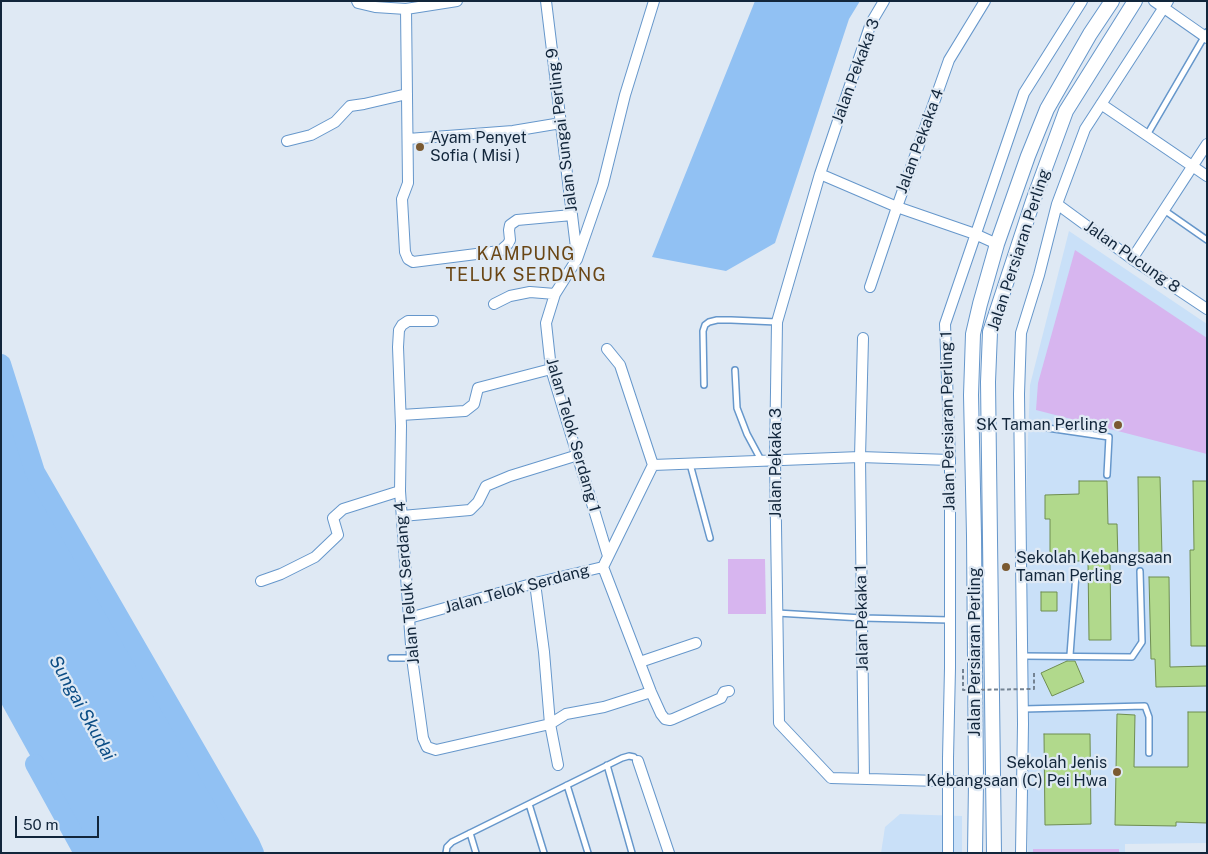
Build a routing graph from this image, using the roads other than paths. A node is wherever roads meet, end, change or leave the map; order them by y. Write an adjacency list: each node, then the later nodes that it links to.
1 (357, 1): 12 (street)
2 (546, 1): 16 (street, Jalan Sungai Perling 9)
3 (654, 1): 32 (street, Jalan Telok Serdang 1)
4 (884, 1): 22 (street, Jalan Pekaka 3)
5 (985, 1): 25 (street, Jalan Pekaka 4)
6 (1082, 1): 28 (street, Jalan Persiaran Perling 1)
7 (1112, 1): 30 (main road, Jalan Persiaran Perling)
8 (1135, 1): 95 (main road, Jalan Persiaran Perling)
9 (1154, 1): 11 (street)
10 (450, 2): 12 (street)
11 (1166, 4): 13 (street); 15 (street)
12 (406, 9): 14 (street)
13 (1206, 35): 17 (lane)
14 (407, 94): 18 (street); 19 (street)
15 (1101, 104): 17 (street); 24 (street)
16 (561, 123): 18 (street); 27 (street, Jalan Sungai Perling 9)
17 (1146, 135): 21 (street)
18 (408, 139): 27 (street)
19 (287, 141)
20 (1207, 144): 21 (street)
21 (1193, 166): 23 (street); 26 (street)
22 (820, 174): 25 (street); 38 (street, Jalan Pekaka 3)
23 (1207, 176)
24 (1058, 204): 31 (street, Jalan Pucung 8); 45 (street)
25 (896, 208): 28 (street); 33 (street, Jalan Pekaka 4)
26 (1164, 210): 29 (lane); 31 (street)
27 (572, 215): 32 (street, Jalan Sungai Perling 9)
28 (975, 234): 30 (street); 50 (street, Jalan Persiaran Perling 1)
29 (1207, 240)
30 (997, 244): 83 (main road, Jalan Persiaran Perling)
31 (1132, 259): 36 (street, Jalan Pucung 8)
32 (577, 260): 34 (street, Jalan Telok Serdang 1)
33 (870, 287)
34 (556, 294): 35 (street); 41 (street, Jalan Telok Serdang 1)
35 (494, 304)
36 (1207, 309)
37 (433, 321): 44 (street, Jalan Teluk Serdang 4)
38 (777, 322): 43 (lane); 49 (street, Jalan Pekaka 3)
39 (863, 338): 47 (street, Jalan Pekaka 1)
40 (607, 348): 52 (street)
41 (552, 369): 44 (street); 46 (street, Jalan Telok Serdang 1)
42 (735, 370): 48 (lane)
43 (704, 385)
44 (401, 415): 54 (street, Jalan Teluk Serdang 4)
45 (1019, 424): 53 (lane); 69 (street)
46 (578, 455): 55 (street); 57 (street, Jalan Telok Serdang 1)
47 (860, 456): 49 (street); 50 (street); 65 (street, Jalan Pekaka 1)
48 (761, 460): 49 (street); 51 (street)
49 (775, 460): 63 (street, Jalan Pekaka 3)
50 (950, 460): 66 (street, Jalan Persiaran Perling 1)
51 (690, 464): 52 (street); 56 (lane)
52 (653, 466): 57 (street, Jalan Telok Serdang)
53 (1107, 475)
54 (400, 491): 55 (street, Jalan Teluk Serdang 4); 61 (street)
55 (402, 516): 64 (street, Jalan Teluk Serdang 4)
56 (710, 538)
57 (608, 556): 58 (street, Jalan Telok Serdang)
58 (603, 567): 62 (street, Jalan Telok Serdang); 72 (street)
59 (1140, 571): 68 (lane)
60 (1076, 574): 68 (lane)
61 (261, 581)
62 (535, 583): 64 (street, Jalan Telok Serdang); 76 (street)
63 (777, 613): 65 (lane); 81 (street, Jalan Pekaka 3)
64 (409, 618): 71 (street, Jalan Teluk Serdang 4)
65 (862, 618): 66 (lane); 81 (street, Jalan Pekaka 1)
66 (950, 620): 82 (street, Jalan Persiaran Perling 1)
67 (696, 643): 72 (street)
68 (1070, 655): 69 (lane)
69 (1023, 656): 75 (street)
70 (391, 658): 71 (lane)
71 (412, 658): 76 (street, Jalan Teluk Serdang 4)
72 (640, 662): 74 (street)
73 (729, 691): 74 (street)
74 (651, 692): 76 (street)
75 (1023, 709): 77 (lane); 96 (street)
76 (550, 724): 79 (street)
77 (1149, 753)
78 (638, 761): 80 (lane); 92 (street)
79 (558, 765)
80 (607, 765): 84 (lane); 91 (lane)
81 (864, 779): 82 (street, Jalan Pekaka 3)
82 (948, 781): 83 (street, Jalan Pekaka 3); 93 (street, Jalan Persiaran Perling 1)
83 (976, 782): 94 (main road, Jalan Persiaran Perling)
84 (567, 785): 85 (lane); 90 (lane)
85 (529, 804): 86 (lane); 89 (lane)
86 (470, 833): 87 (lane); 88 (lane)
87 (446, 853)
88 (476, 853)
89 (544, 853)
90 (588, 853)
91 (632, 853)
92 (669, 853)
93 (948, 853)
94 (975, 853)
95 (994, 853)
96 (1021, 853)

